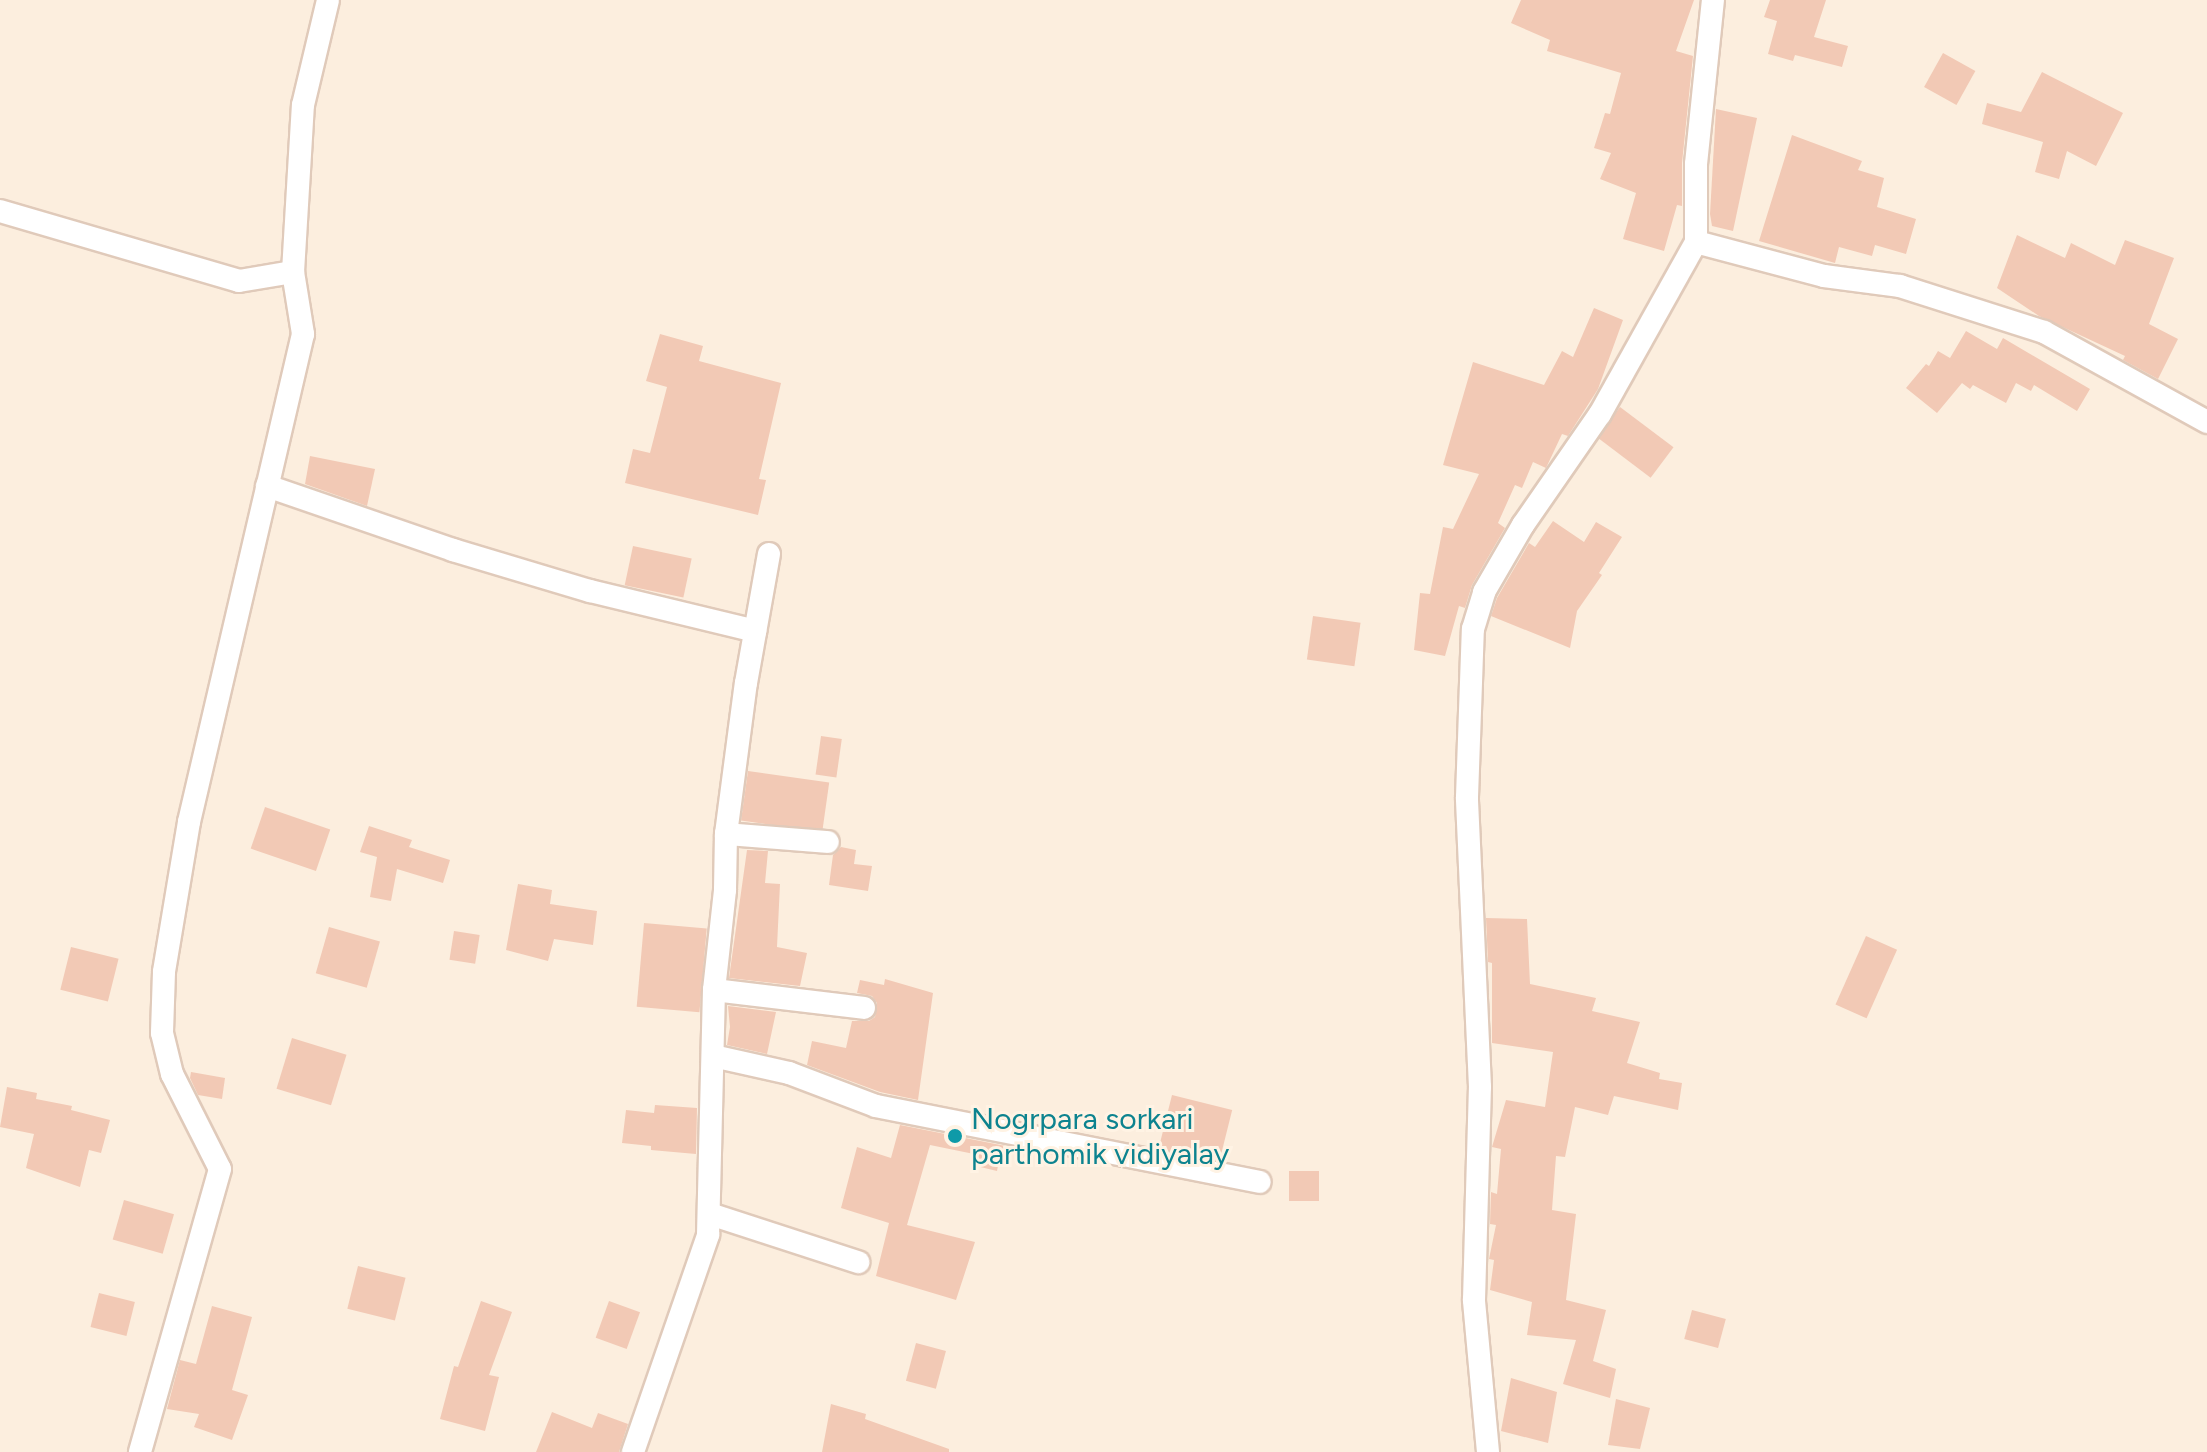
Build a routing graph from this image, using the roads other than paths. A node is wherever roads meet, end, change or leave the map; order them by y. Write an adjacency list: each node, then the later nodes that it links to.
1 (328, 0): 5 (street)
2 (1713, 0): 4 (street)
3 (0, 211): 5 (street)
4 (1696, 242): 6 (street); 20 (street)
5 (293, 272): 7 (street)
6 (2207, 422)
7 (267, 486): 9 (street); 18 (street)
8 (769, 554): 9 (street)
9 (755, 631): 10 (street)
10 (726, 834): 11 (street); 12 (street)
11 (828, 842)
12 (714, 990): 13 (street); 14 (street)
13 (864, 1008)
14 (713, 1056): 15 (street); 16 (street)
15 (1260, 1182)
16 (710, 1214): 17 (street); 19 (street)
17 (858, 1262)
18 (140, 1452)
19 (633, 1452)
20 (1488, 1452)

